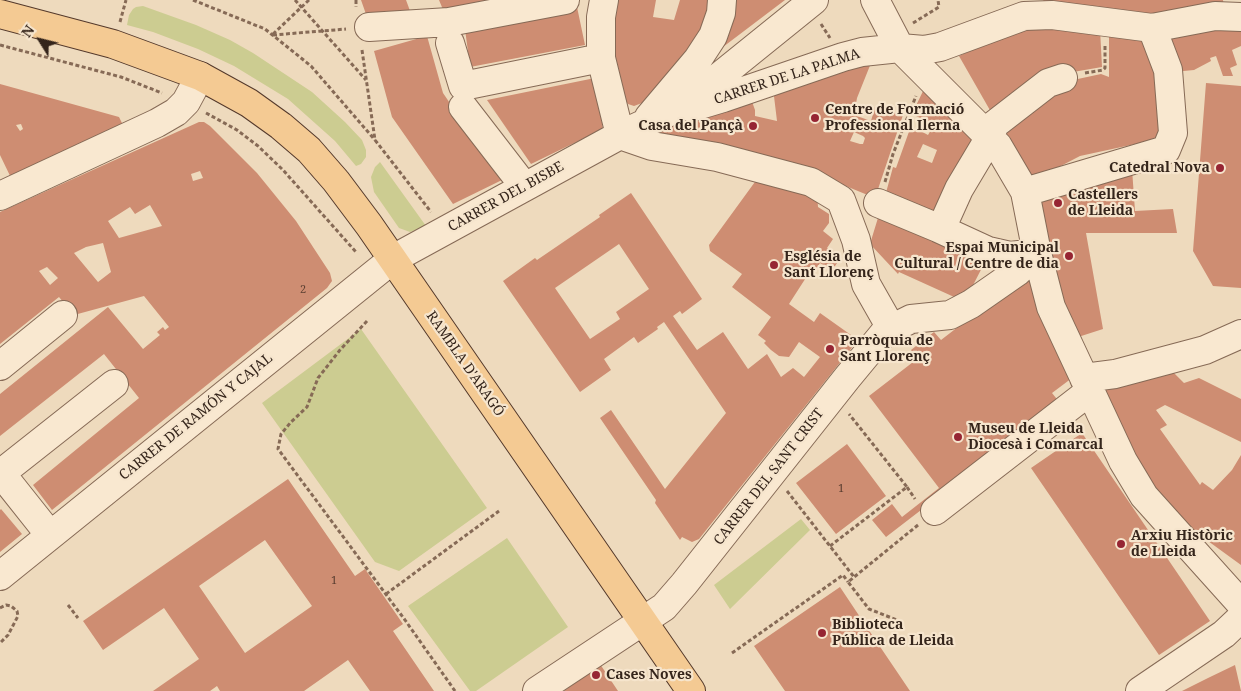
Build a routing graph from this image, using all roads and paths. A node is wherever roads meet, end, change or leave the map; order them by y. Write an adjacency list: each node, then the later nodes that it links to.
1 (126, 0): 17 (path)
2 (193, 0): 23 (path)
3 (295, 0): 13 (path)
4 (309, 0): 13 (path)
5 (356, 0): 20 (path)
6 (565, 0): 12 (street)
7 (604, 0): 28 (street)
8 (722, 0): 36 (street)
9 (875, 0): 26 (street)
10 (938, 0): 18 (path)
11 (811, 2): 27 (path); 34 (street)
12 (512, 5): 20 (street)
13 (301, 7): 22 (path); 23 (path)
14 (1022, 8): 19 (street, CARRER DE LA PALMA); 26 (street, CARRER DE LA PALMA)
15 (1236, 11): 21 (street, CARRER DE LA PALMA)
16 (0, 14): 30 (main road, RAMBLA D'ARAGÓ)
17 (119, 22)
18 (912, 23)
19 (1104, 23): 21 (street, CARRER DE LA PALMA); 31 (path)
20 (364, 28): 22 (path); 32 (path)
21 (1152, 28): 41 (street)
22 (324, 32): 23 (path); 32 (path)
23 (272, 35): 39 (path)
24 (450, 43): 28 (street)
25 (0, 44): 33 (path)
26 (900, 48): 27 (street, CARRER DE LA PALMA); 29 (street)
27 (843, 57): 34 (street, CARRER DE LA PALMA)
28 (601, 58): 37 (street)
29 (925, 75): 38 (street); 44 (path)
30 (200, 76): 33 (street); 47 (main road, RAMBLA D'ARAGÓ)
31 (1063, 78): 38 (street)
32 (366, 80): 39 (path)
33 (186, 102): 42 (street); 47 (path)
34 (684, 105): 36 (street, CARRER DEL BISBE)
35 (463, 107): 40 (street)
36 (644, 123): 37 (street, CARRER DEL BISBE)
37 (620, 134): 40 (street, CARRER DEL BISBE); 44 (street)
38 (990, 136): 41 (street); 45 (street)
39 (375, 140): 43 (path)
40 (524, 186): 47 (street, CARRER DEL BISBE)
41 (1025, 192): 46 (street)
42 (0, 196)
43 (432, 213)
44 (863, 220): 45 (street); 50 (street)
45 (941, 229): 46 (street)
46 (1037, 253): 50 (street); 54 (street)
47 (383, 267): 60 (street, CARRER DE RAMÓN Y CAJAL); 71 (main road, RAMBLA D'ARAGÓ)
48 (63, 315): 52 (street)
49 (367, 322): 65 (path)
50 (891, 328): 55 (street, CARRER DEL SANT CRIST)
51 (1241, 334): 54 (street)
52 (0, 366)
53 (114, 384): 56 (street)
54 (1087, 385): 59 (street); 66 (street)
55 (834, 395): 57 (street, CARRER DEL SANT CRIST); 61 (path)
56 (0, 473): 60 (street)
57 (773, 473): 61 (path); 71 (street, CARRER DEL SANT CRIST)
58 (499, 511): 65 (path)
59 (935, 511): 63 (path)
60 (50, 535): 62 (street, CARRER DE RAMÓN Y CAJAL)
61 (830, 546): 63 (path)
62 (0, 576)
63 (854, 577): 64 (path)
64 (848, 582): 72 (path); 74 (path)
65 (386, 594): 75 (path)
66 (1241, 604)
67 (68, 605): 69 (path)
68 (0, 608): 73 (path)
69 (78, 618)
70 (1241, 618): 78 (street)
71 (643, 621): 76 (street, CARRER DEL SANT CRIST); 77 (main road, RAMBLA D'ARAGÓ)
72 (902, 622)
73 (0, 642)
74 (732, 653)
75 (455, 691)
76 (537, 691)
77 (691, 691)
78 (1140, 691)

